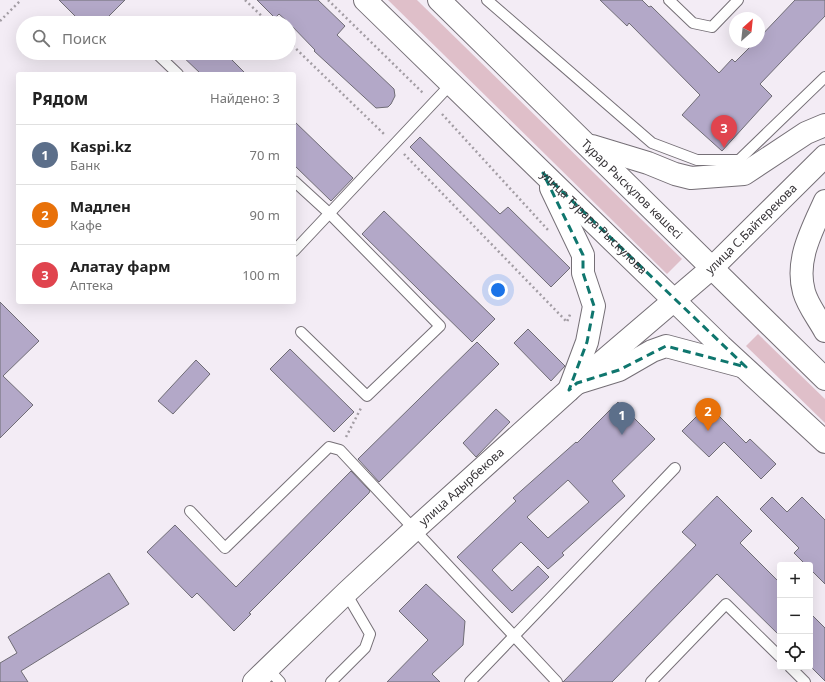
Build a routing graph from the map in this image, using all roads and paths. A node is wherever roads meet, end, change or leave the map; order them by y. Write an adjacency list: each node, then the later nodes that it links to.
1 (21, 0): 10 (path)
2 (246, 0): 9 (path)
3 (328, 0): 16 (path)
4 (365, 0): 15 (main road, улица Турара Рыскулова)
5 (439, 0): 19 (main road, Тұрар Рыскұлов көшесі)
6 (487, 0): 14 (lane)
7 (670, 0): 8 (lane)
8 (738, 0)
9 (262, 16)
10 (0, 21)
11 (296, 49): 18 (path)
12 (163, 60): 13 (lane)
13 (176, 72)
14 (825, 77)
15 (451, 84): 16 (lane); 21 (main road, улица Турара Рыскулова)
16 (432, 103): 18 (lane); 25 (path)
17 (825, 125): 19 (main road)
18 (394, 144): 24 (lane); 29 (path)
19 (589, 145): 27 (main road, Тұрар Рыскұлов көшесі)
20 (825, 156): 27 (main road, улица С.Байтерекова)
21 (543, 173): 28 (main road, улица Турара Рыскулова); 34 (main road)
22 (296, 183): 24 (lane)
23 (825, 201): 30 (main road)
24 (329, 213): 26 (lane); 35 (lane)
25 (552, 235)
26 (296, 248)
27 (713, 267): 28 (main road, улица С.Байтерекова); 33 (main road, Тұрар Рыскұлов көшесі)
28 (676, 300): 32 (main road, улица Турара Рыскулова); 34 (main road, улица Адырбекова)
29 (572, 308)
30 (825, 330)
31 (301, 332): 35 (lane)
32 (746, 367): 34 (main road); 36 (main road, улица Турара Рыскулова)
33 (825, 379)
34 (573, 387): 40 (main road, улица Адырбекова)
35 (367, 396): 37 (path)
36 (825, 442)
37 (340, 450): 39 (lane); 40 (lane)
38 (675, 468): 42 (lane)
39 (190, 511)
40 (415, 529): 41 (main road, улица Адырбекова); 42 (lane)
41 (346, 593): 45 (main road, улица Адырбекова); 46 (lane)
42 (514, 637): 47 (lane); 48 (lane)
43 (777, 654): 49 (lane)
44 (793, 670): 50 (lane)
45 (267, 678)
46 (331, 682)
47 (470, 682)
48 (556, 682)
49 (651, 682)
50 (805, 682)

